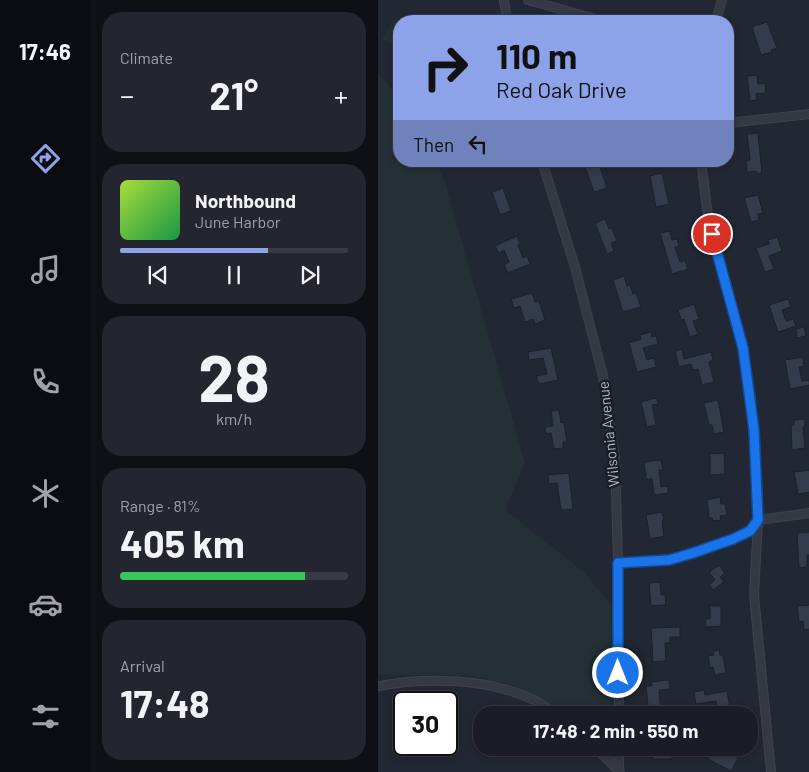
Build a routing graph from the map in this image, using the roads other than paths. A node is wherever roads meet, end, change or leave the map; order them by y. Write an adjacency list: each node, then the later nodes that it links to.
1 (504, 0): 4 (street)
2 (528, 0): 5 (street)
3 (722, 0): 6 (street)
4 (506, 15)
5 (581, 15)
6 (718, 15)
7 (810, 114): 8 (street)
8 (734, 122)
9 (544, 167): 13 (street, Wilsonia Avenue)
10 (702, 167): 12 (street)
11 (810, 513): 12 (street)
12 (758, 520): 13 (street); 20 (street)
13 (618, 563): 16 (street, Wilsonia Avenue)
14 (378, 686): 15 (street)
15 (543, 706)
16 (619, 706)
17 (604, 756): 19 (street)
18 (619, 756): 19 (street)
19 (619, 772)
20 (771, 772)

